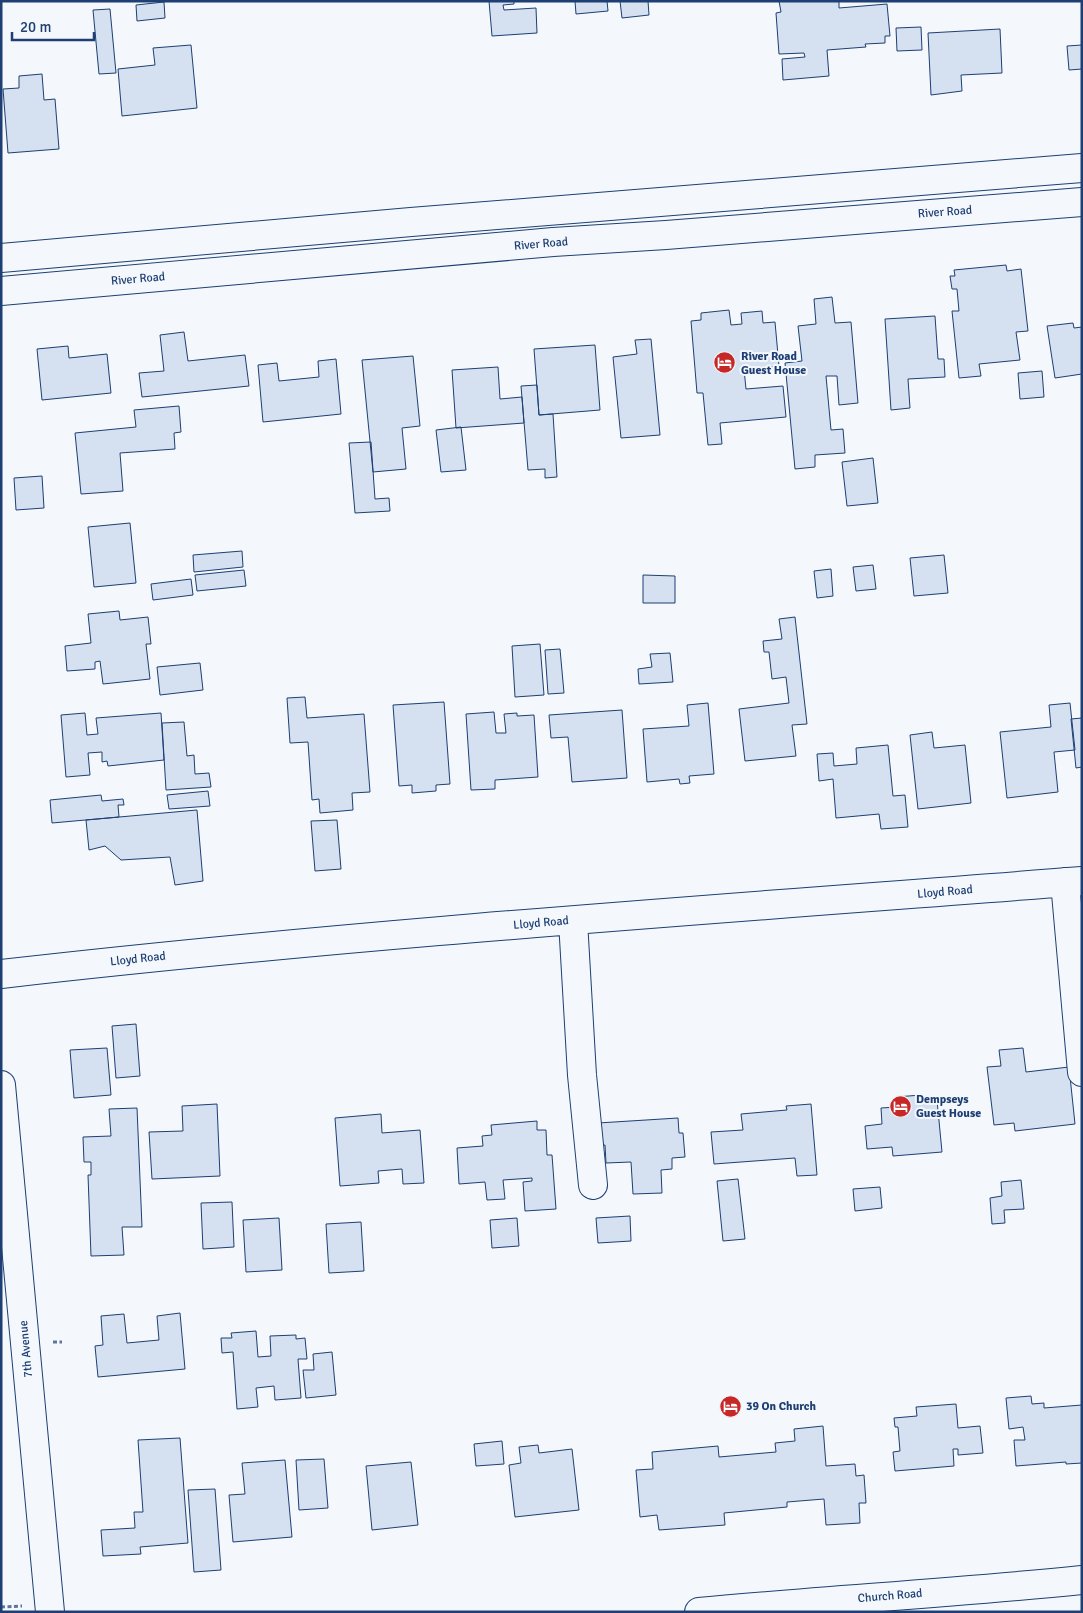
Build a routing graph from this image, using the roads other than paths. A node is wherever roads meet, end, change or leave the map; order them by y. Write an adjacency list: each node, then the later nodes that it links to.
1 (1082, 168): 2 (main road)
2 (769, 194): 4 (main road); 5 (main road)
3 (1082, 202): 5 (main road, River Road)
4 (411, 222): 6 (main road); 7 (main road)
5 (771, 226): 6 (main road, River Road)
6 (415, 255): 8 (main road, River Road)
7 (1, 258)
8 (1, 291)
9 (1073, 881): 10 (main road, Lloyd Road); 12 (main road)
10 (573, 921): 11 (main road, Lloyd Road); 14 (main road)
11 (1, 974)
12 (1082, 1072)
13 (1, 1085): 15 (main road, 7th Avenue)
14 (593, 1186)
15 (8, 1231): 17 (main road, 7th Avenue)
16 (1082, 1580): 18 (main road, Church Road)
17 (50, 1612)
18 (699, 1612)

